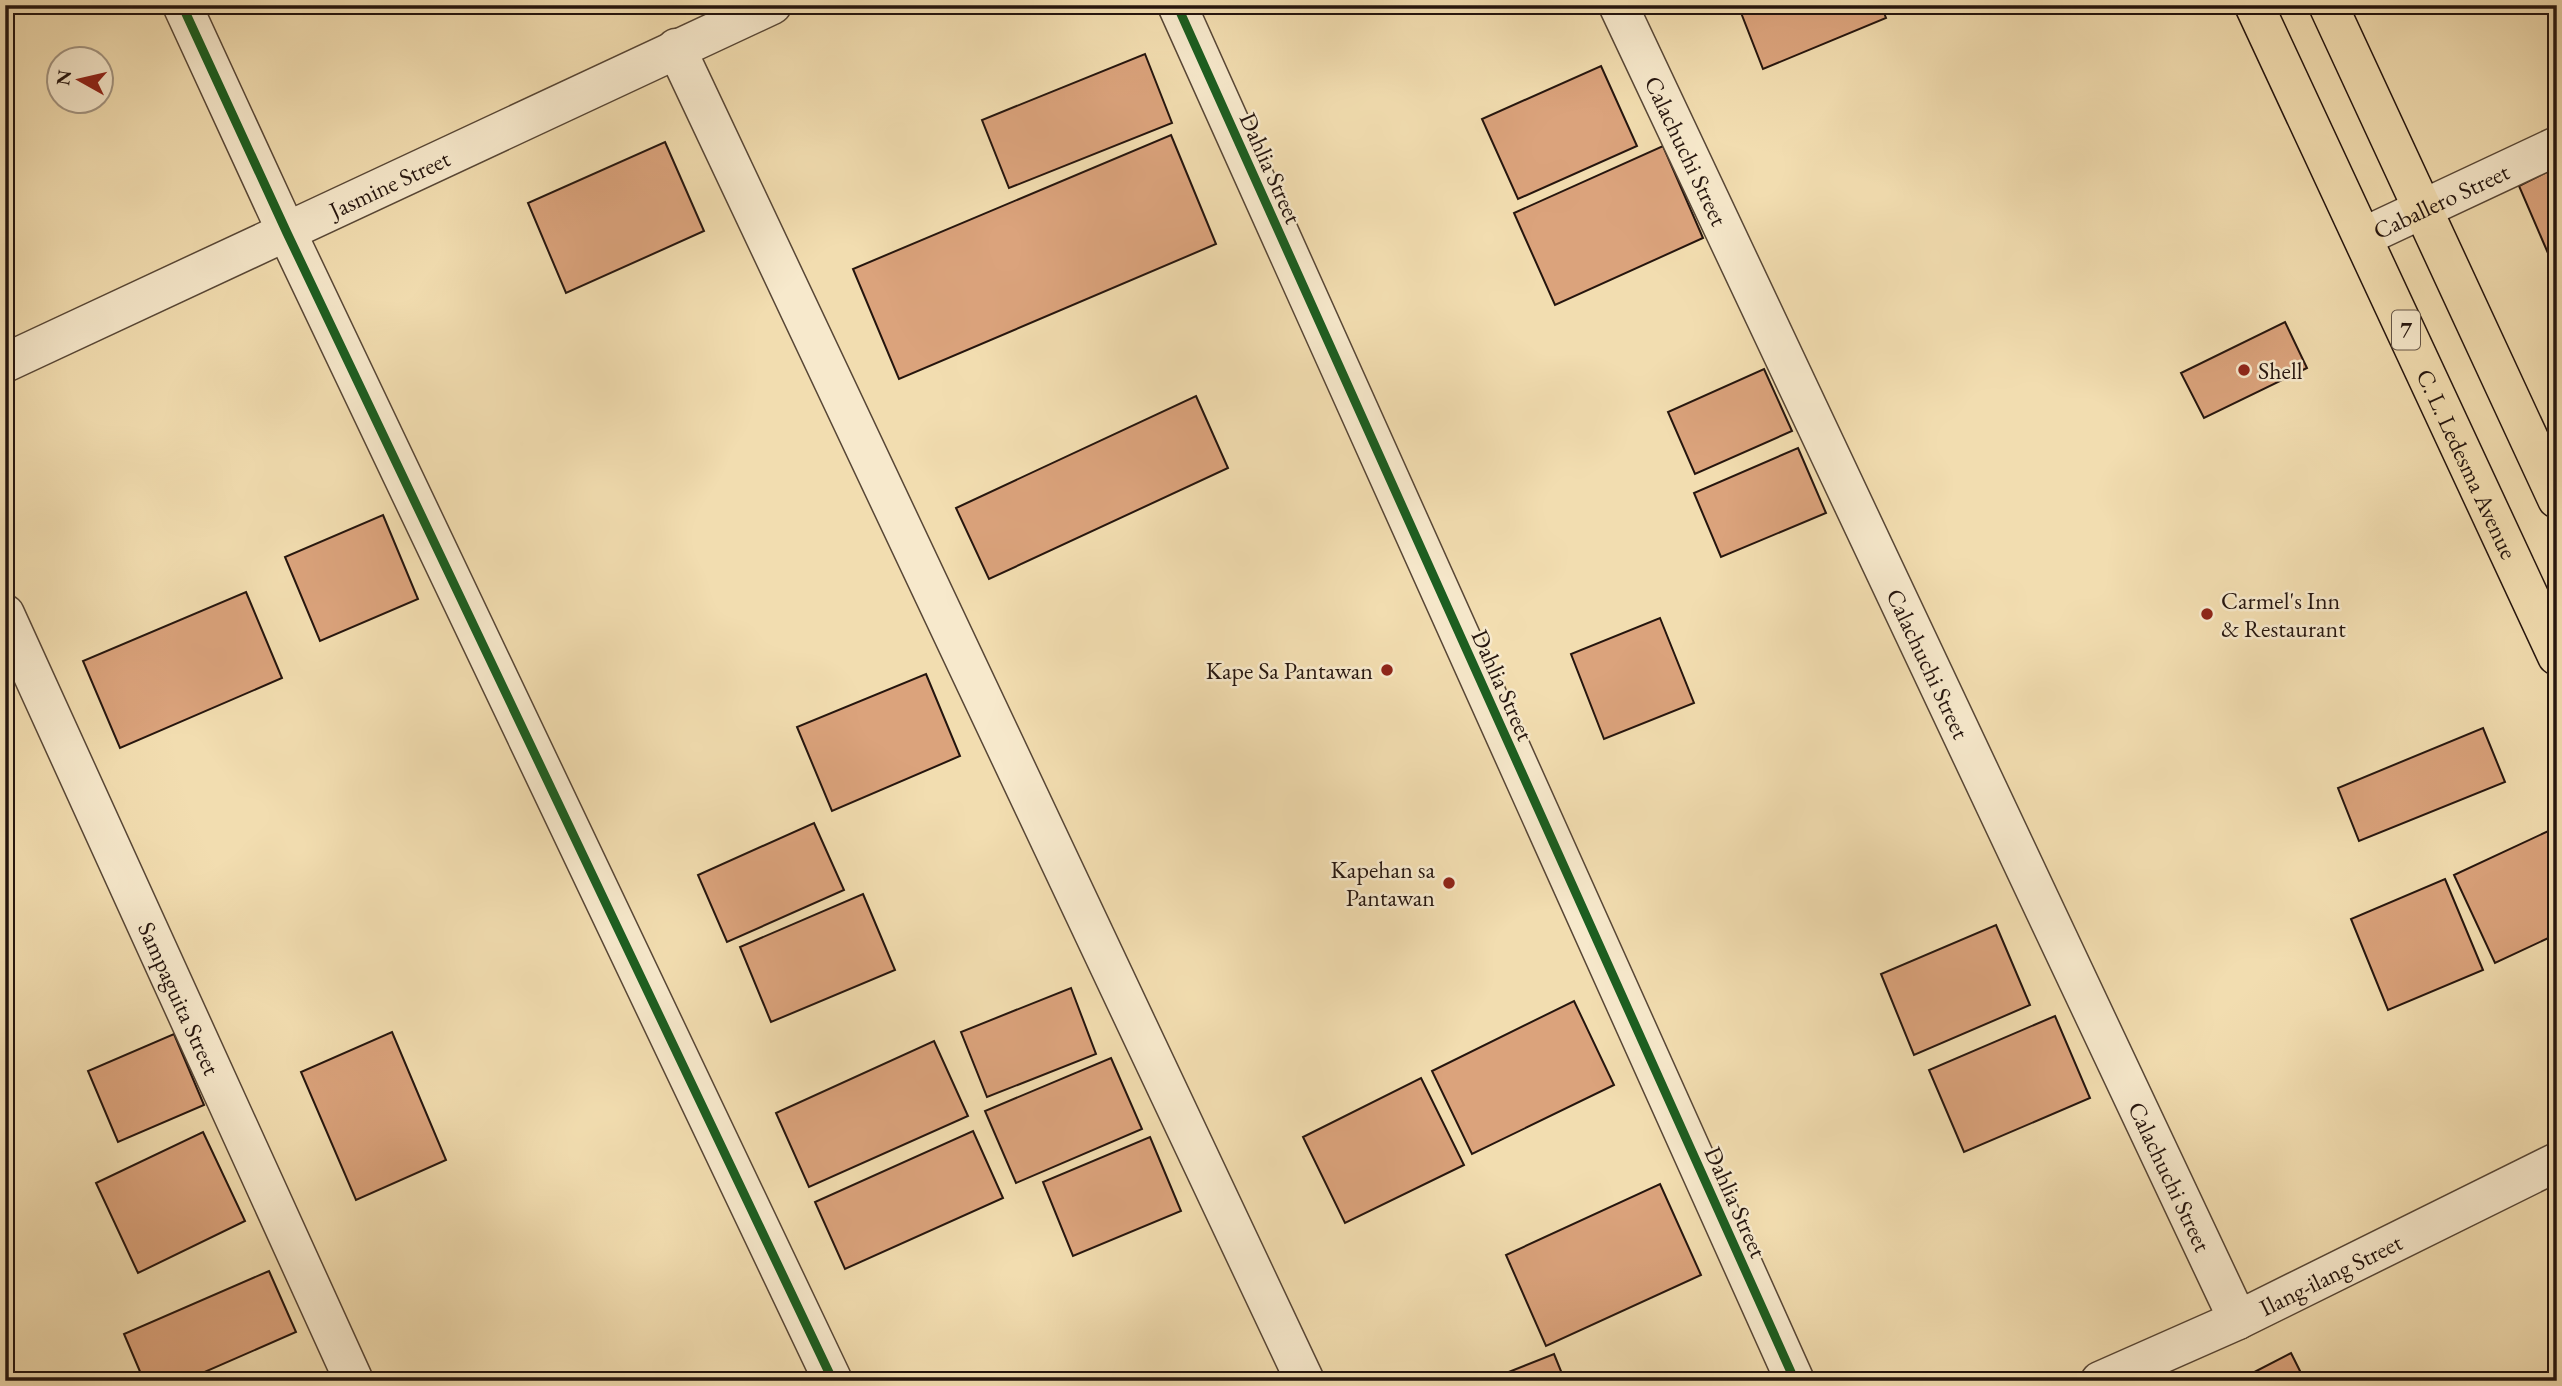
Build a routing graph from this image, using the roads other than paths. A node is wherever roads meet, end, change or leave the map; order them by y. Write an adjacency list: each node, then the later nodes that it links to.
1 (182, 5): 10 (street)
2 (772, 5): 7 (street, Jasmine Street)
3 (1177, 5): 21 (street, Dahlia Street)
4 (1618, 5): 17 (street, Calachuchi Street)
5 (2254, 5): 11 (highway, C. L. Ledesma Avenue / 7)
6 (2328, 5): 9 (highway)
7 (676, 48): 10 (street, Jasmine Street); 20 (street)
8 (2557, 146): 9 (street, Caballero Street)
9 (2423, 209): 11 (street, Caballero Street); 13 (highway)
10 (287, 233): 12 (street, Jasmine Street); 19 (street)
11 (2363, 237): 15 (highway, C. L. Ledesma Avenue / 7)
12 (5, 363)
13 (2557, 499)
14 (5, 614): 18 (street, Sampaguita Street)
15 (2557, 656)
16 (2557, 1163): 17 (street, Ilang-ilang Street)
17 (2238, 1320): 22 (street, Ilang-ilang Street)
18 (354, 1381)
19 (833, 1381)
20 (1305, 1381)
21 (1795, 1381)
22 (2100, 1381)

